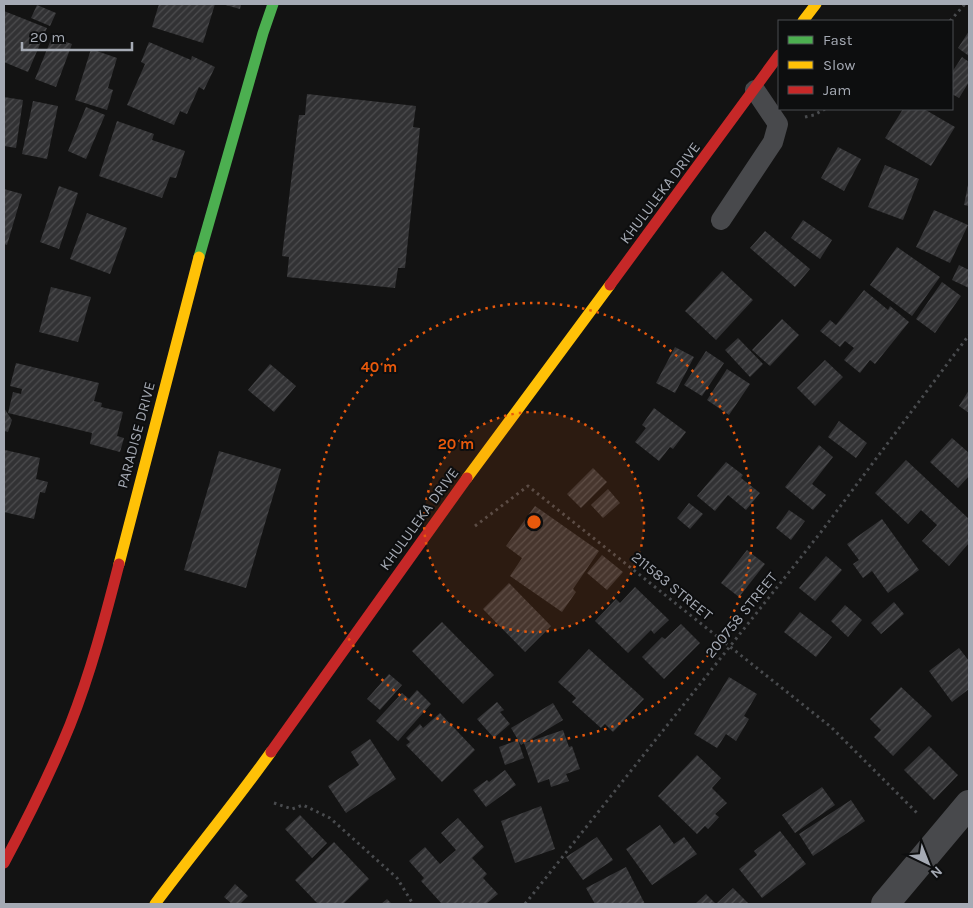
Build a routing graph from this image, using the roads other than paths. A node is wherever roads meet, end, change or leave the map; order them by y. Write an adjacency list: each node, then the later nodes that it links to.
1 (273, 4): 8 (street, PARADISE DRIVE)
2 (816, 4): 3 (street)
3 (804, 20)
4 (778, 57): 5 (street, KHULULEKA DRIVE)
5 (755, 90): 6 (lane); 9 (street, KHULULEKA DRIVE)
6 (721, 220)
7 (969, 804): 10 (street)
8 (4, 863)
9 (155, 904)
10 (885, 904)

